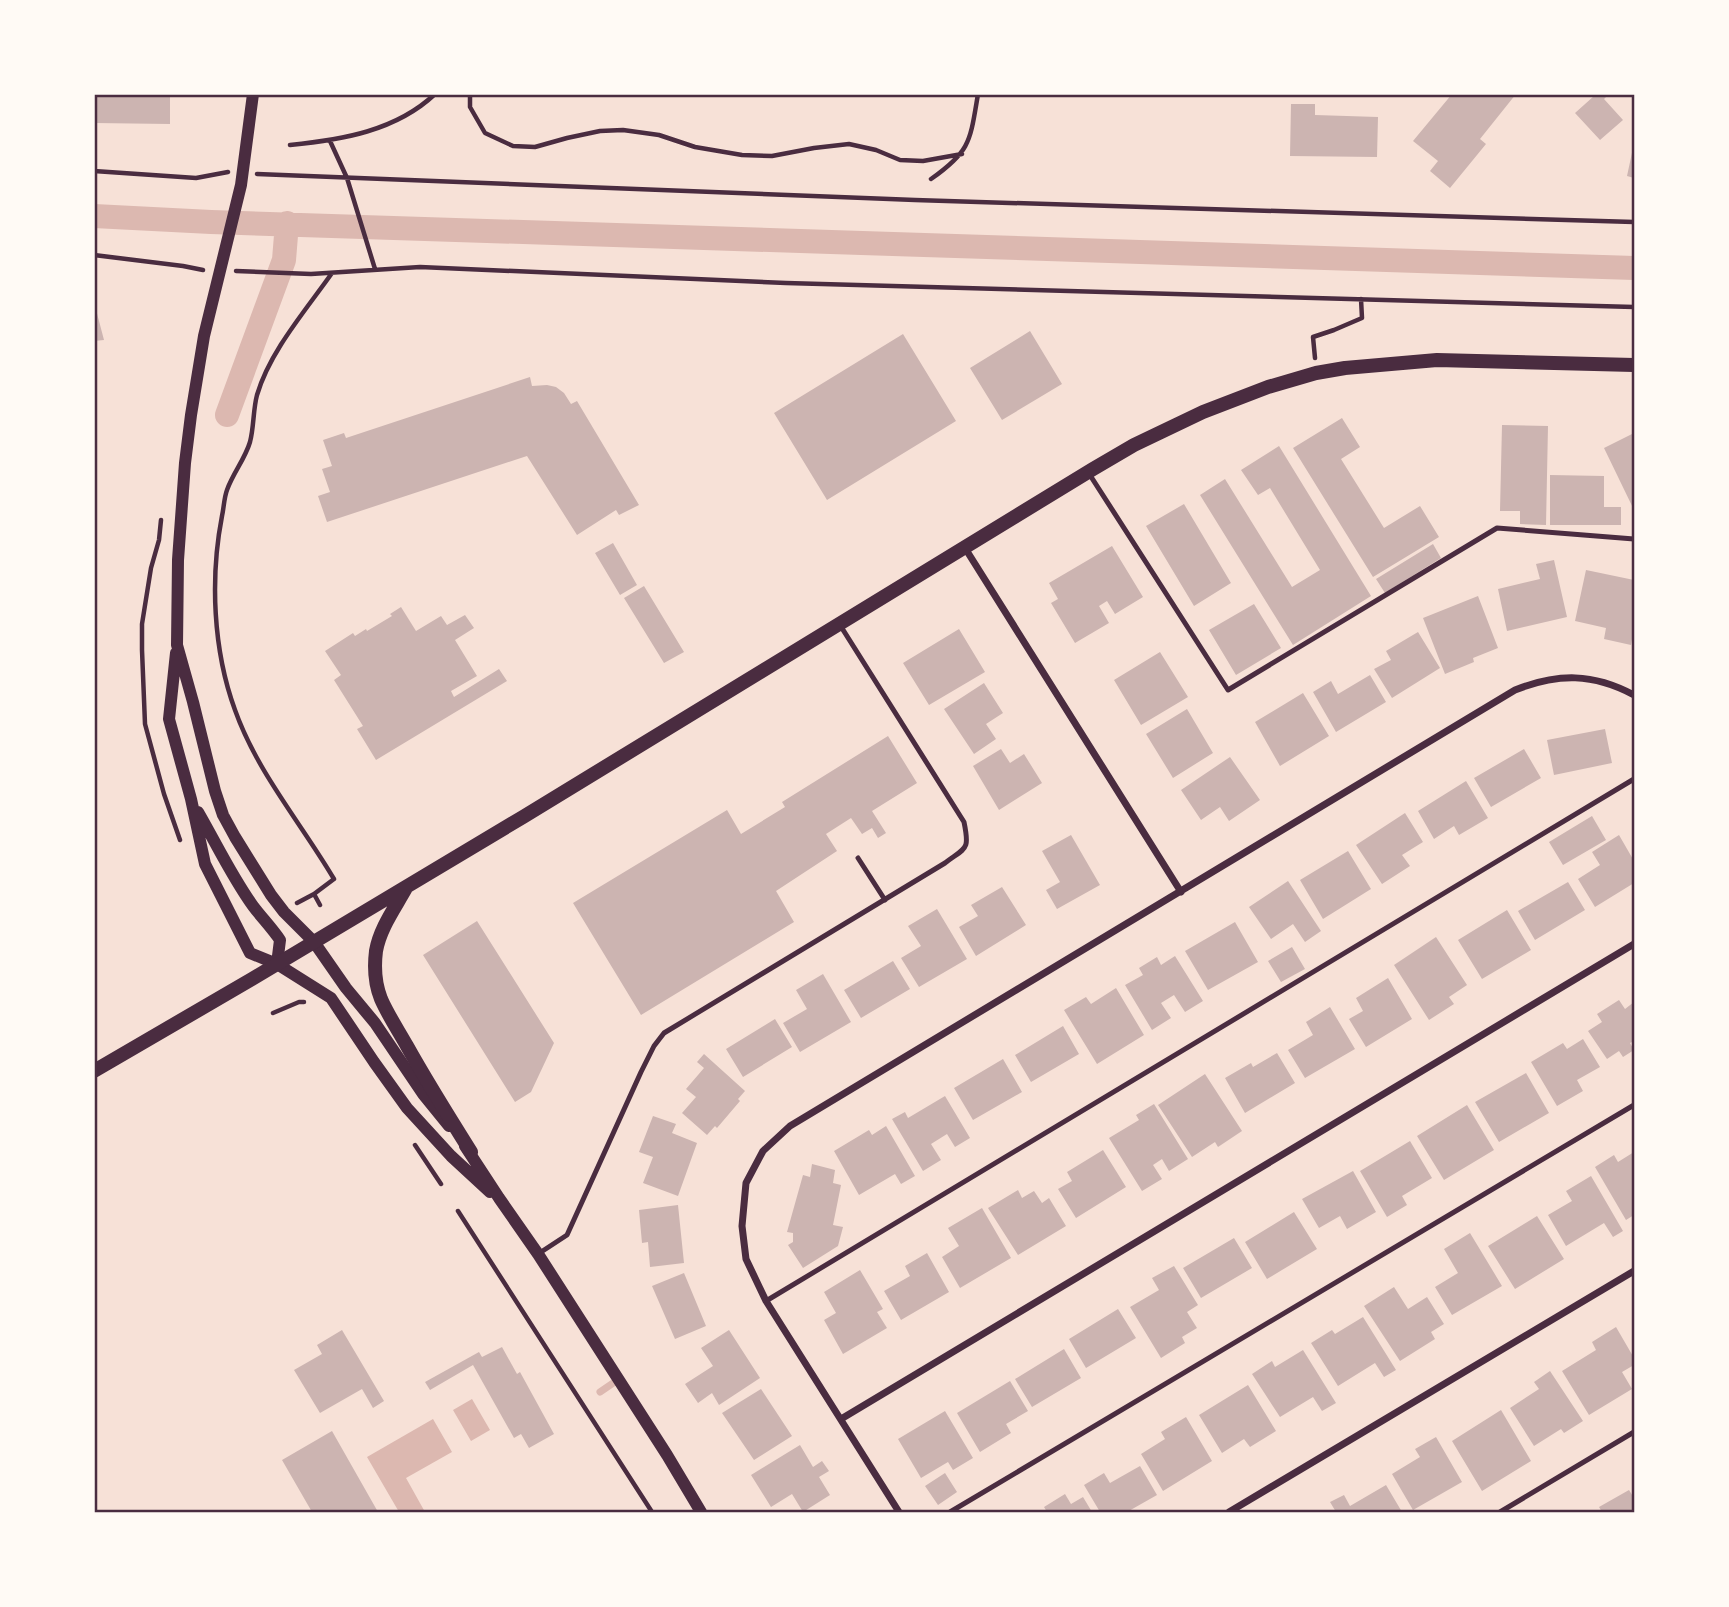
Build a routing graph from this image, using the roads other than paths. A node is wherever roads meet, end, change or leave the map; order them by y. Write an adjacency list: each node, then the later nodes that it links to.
1 (253, 94): 7 (street)
2 (1634, 365): 3 (main road)
3 (1088, 472): 4 (lane); 5 (main road)
4 (1634, 539)
5 (965, 548): 6 (main road); 13 (street)
6 (839, 625): 12 (main road); 14 (lane)
7 (177, 645): 10 (street); 15 (street)
8 (1634, 695): 13 (street)
9 (1634, 779): 24 (lane)
10 (191, 799): 17 (street); 17 (street)
11 (858, 858): 14 (lane)
12 (406, 887): 15 (main road); 20 (main road)
13 (1181, 892): 24 (street)
14 (885, 900): 22 (lane)
15 (314, 942): 17 (main road); 20 (street)
16 (1634, 944): 25 (street)
17 (277, 964): 18 (main road); 21 (street)
18 (94, 1071)
19 (1634, 1105): 29 (lane)
20 (471, 1152): 21 (street)
21 (499, 1198): 22 (street)
22 (538, 1254): 27 (street)
23 (1634, 1271): 30 (street)
24 (766, 1301): 25 (street)
25 (841, 1419): 28 (street)
26 (1634, 1432): 31 (lane)
27 (701, 1513)
28 (899, 1513)
29 (950, 1513)
30 (1229, 1513)
31 (1500, 1513)

